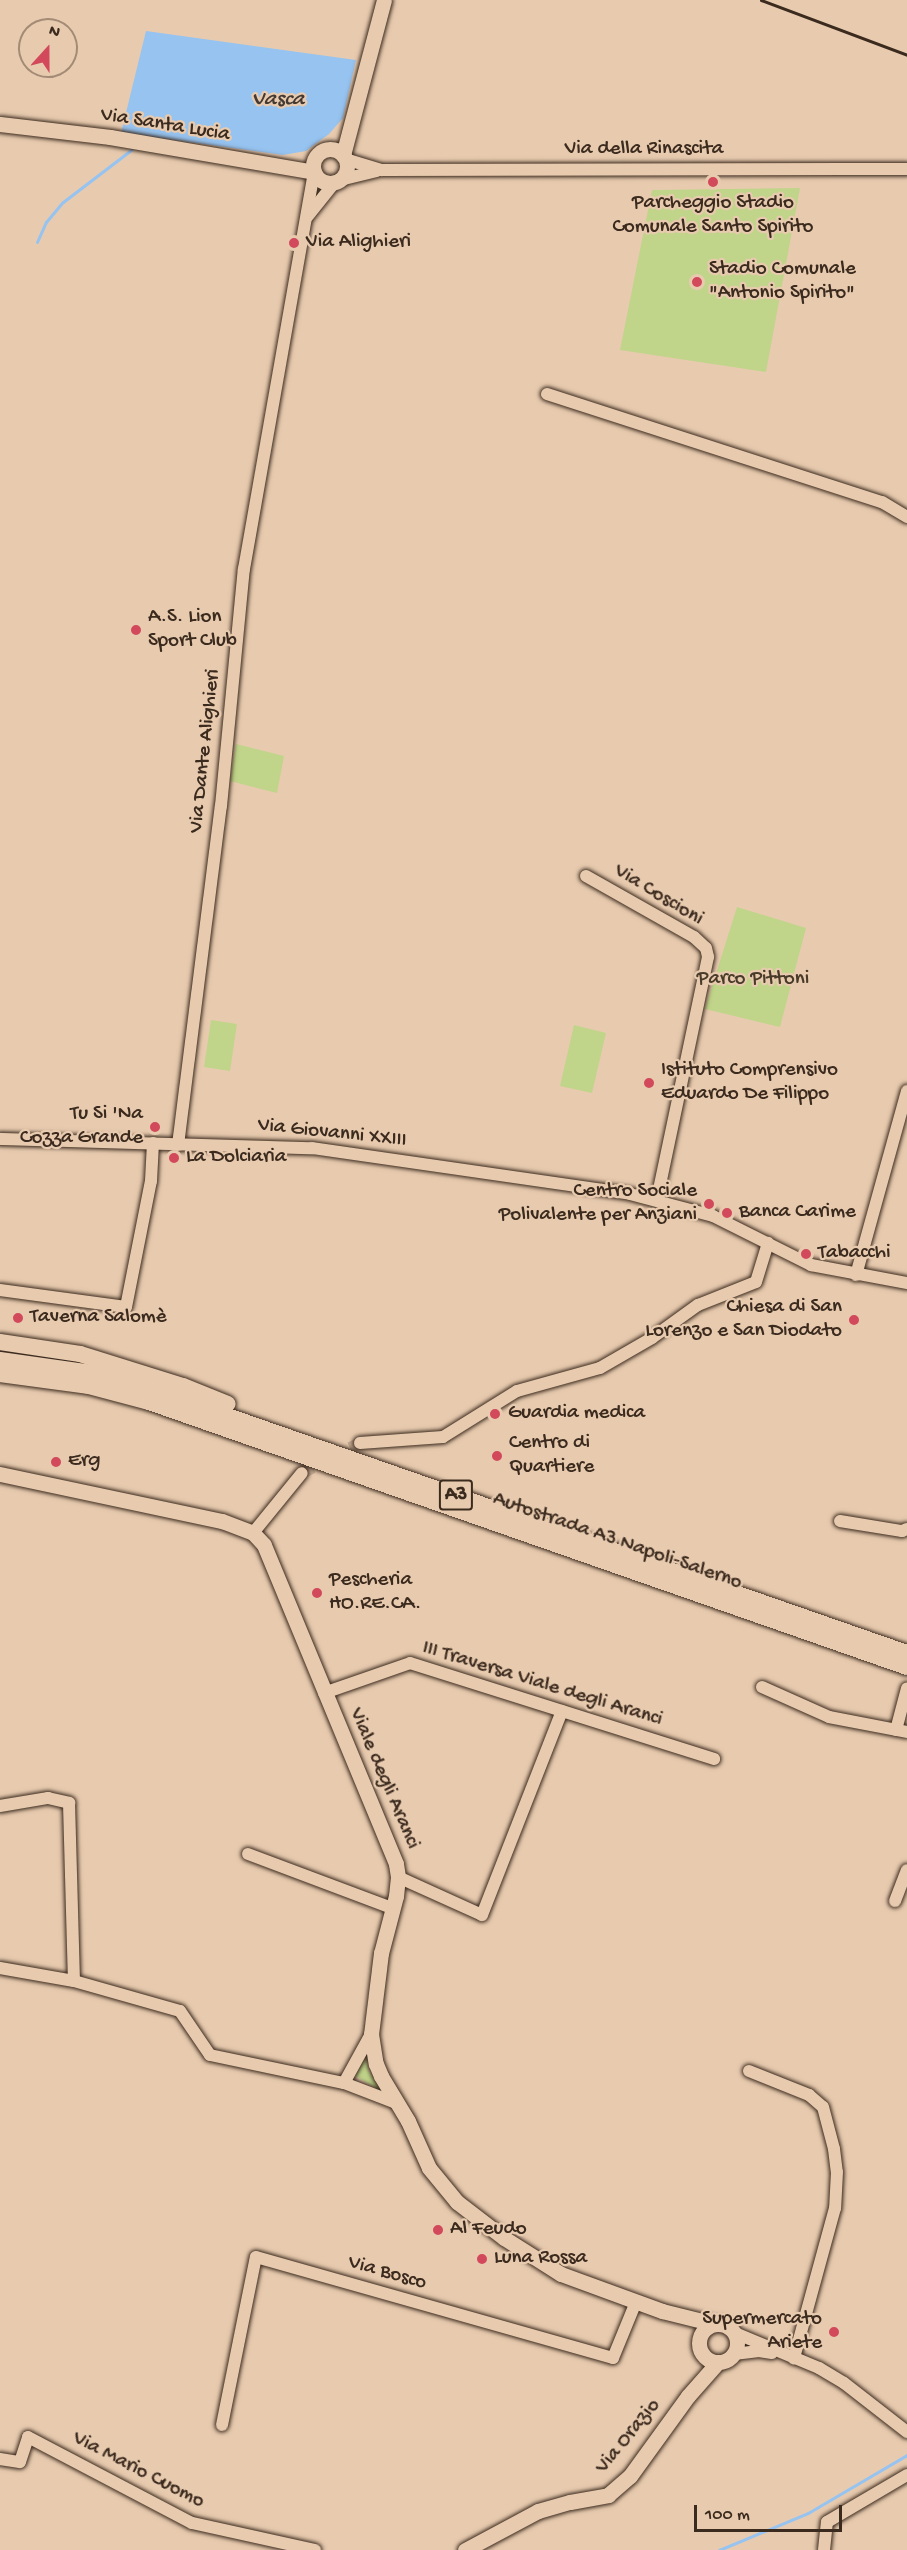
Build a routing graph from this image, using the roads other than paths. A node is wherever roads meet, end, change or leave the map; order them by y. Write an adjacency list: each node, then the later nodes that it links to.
1 (384, 0): 2 (main road)
2 (350, 122): 4 (main road); 5 (main road)
3 (0, 124): 6 (main road, Via Santa Lucia)
4 (322, 151): 5 (main road); 6 (main road, Via Santa Lucia); 9 (main road)
5 (344, 157): 8 (street, Via della Rinascita); 10 (main road)
6 (266, 163): 9 (main road, Via Santa Lucia)
7 (907, 169): 8 (street, Via della Rinascita)
8 (381, 170): 10 (street, Via della Rinascita)
9 (314, 172): 10 (main road); 11 (street, Via Dante Alighieri)
10 (337, 181): 11 (street, Via Dante Alighieri)
11 (304, 220): 18 (street, Via Dante Alighieri)
12 (547, 394): 13 (street)
13 (907, 517)
14 (586, 876): 19 (street, Via Coscioni)
15 (907, 1091): 21 (street)
16 (0, 1139): 17 (street, Via Giovanni XXIII)
17 (153, 1143): 18 (street, Via Giovanni XXIII); 23 (street)
18 (178, 1145): 19 (street, Via Giovanni XXIII)
19 (657, 1199): 20 (street, Via Giovanni XXIII)
20 (768, 1244): 21 (street, Via Giovanni XXIII); 27 (street)
21 (856, 1275): 22 (street, Via Giovanni XXIII)
22 (907, 1283)
23 (0, 1290)
24 (0, 1342): 28 (highway)
25 (0, 1360): 28 (highway, Autostrada A3 Napoli-Salerno / A3)
26 (0, 1374): 35 (highway, Autostrada A3 Napoli-Salerno / A3)
27 (360, 1443)
28 (364, 1463): 34 (highway, Autostrada A3 Napoli-Salerno / A3)
29 (302, 1473): 33 (street)
30 (0, 1474): 33 (main road)
31 (840, 1521): 32 (street)
32 (907, 1529)
33 (253, 1533): 38 (main road, Viale degli Aranci)
34 (907, 1653)
35 (907, 1667)
36 (762, 1687): 40 (street)
37 (907, 1688): 40 (street)
38 (324, 1693): 39 (street, III Traversa Viale degli Aranci); 45 (main road, Viale degli Aranci)
39 (562, 1711): 41 (street, III Traversa Viale degli Aranci); 45 (street)
40 (902, 1731)
41 (714, 1760)
42 (0, 1806): 49 (street)
43 (248, 1854): 47 (street)
44 (907, 1870): 46 (street)
45 (398, 1877): 47 (main road, Viale degli Aranci)
46 (895, 1901)
47 (392, 1908): 50 (main road, Viale degli Aranci)
48 (0, 1968): 49 (street)
49 (74, 1981): 52 (street)
50 (371, 2034): 52 (street); 53 (main road, Viale degli Aranci)
51 (749, 2071): 60 (street)
52 (344, 2083): 53 (street)
53 (399, 2104): 54 (main road, Viale degli Aranci)
54 (636, 2302): 55 (main road, Viale degli Aranci); 63 (street, Via Bosco)
55 (662, 2311): 56 (main road); 58 (main road)
56 (714, 2324): 57 (main road); 58 (main road)
57 (735, 2333): 59 (main road); 60 (street)
58 (701, 2348): 61 (main road); 62 (main road)
59 (734, 2354): 60 (street); 61 (main road)
60 (791, 2357): 64 (street)
61 (718, 2362): 62 (main road)
62 (688, 2396): 68 (main road, Via Orazio)
63 (222, 2425)
64 (907, 2432)
65 (0, 2459): 67 (street, Via Mario Cuomo)
66 (907, 2475): 69 (street)
67 (315, 2550)
68 (465, 2550)
69 (824, 2550)

